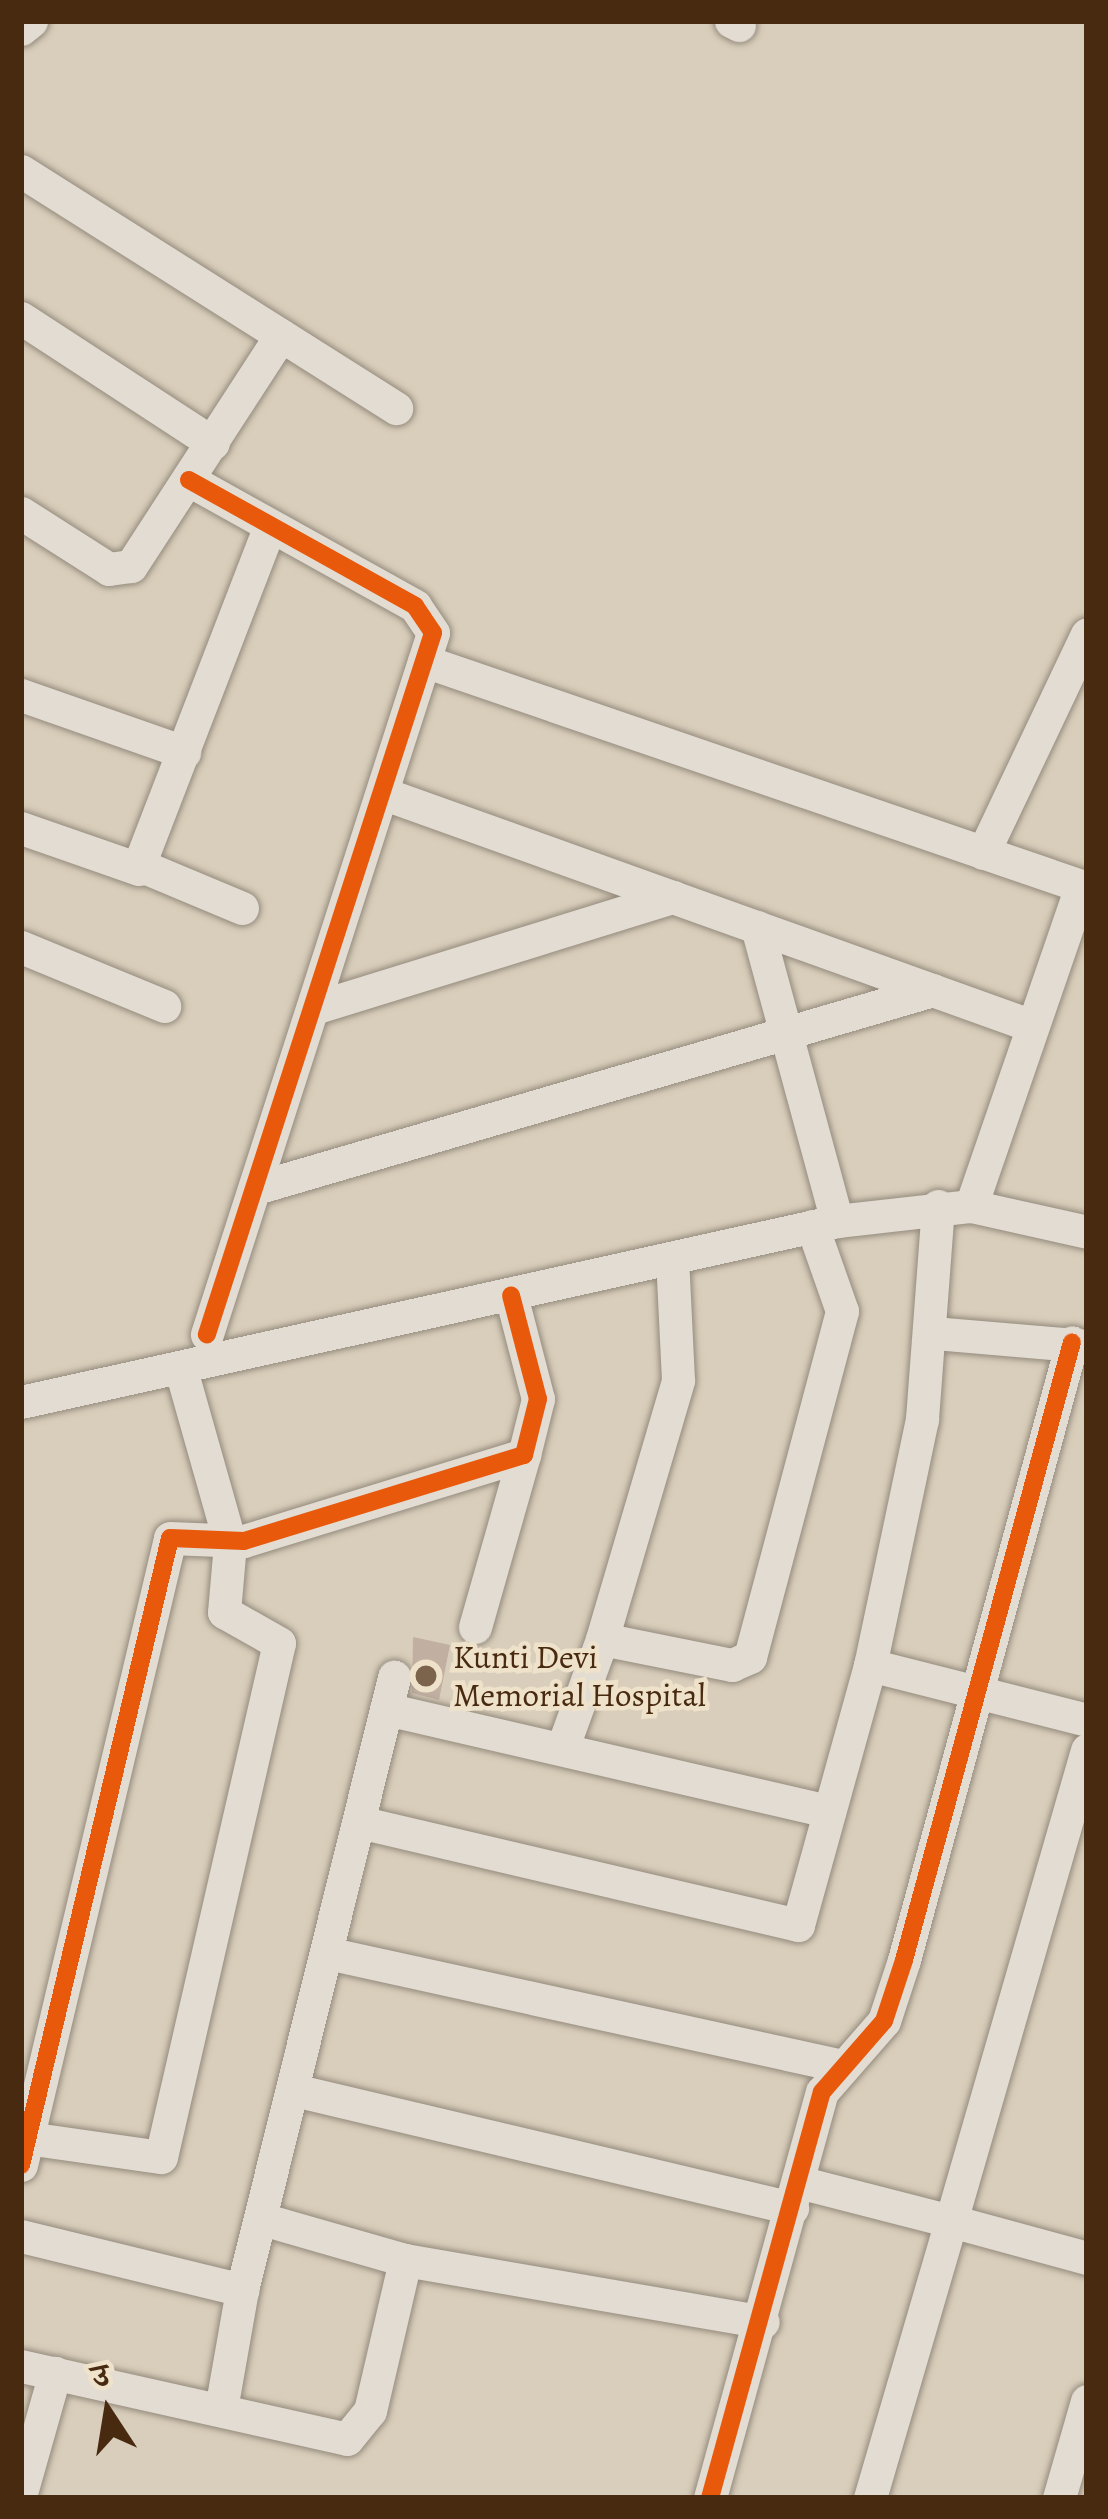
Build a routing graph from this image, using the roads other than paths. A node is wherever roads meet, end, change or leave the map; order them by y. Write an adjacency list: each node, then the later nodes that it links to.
1 (32, 21): 2 (street)
2 (21, 29)
3 (21, 171): 5 (street)
4 (21, 318): 7 (street)
5 (281, 335): 6 (street); 7 (street)
6 (395, 408)
7 (212, 443): 8 (street)
8 (189, 480): 9 (street); 10 (street)
9 (21, 513)
10 (268, 530): 12 (street); 14 (street)
11 (1087, 634): 17 (street)
12 (424, 662): 15 (street); 17 (street)
13 (21, 695): 14 (street)
14 (184, 752): 18 (street)
15 (382, 793): 20 (street); 26 (street)
16 (21, 827): 18 (street)
17 (982, 853): 19 (street)
18 (139, 869): 21 (street)
19 (1083, 889): 27 (street)
20 (674, 897): 22 (street); 26 (street)
21 (242, 908)
22 (757, 927): 24 (street); 28 (street)
23 (21, 947): 25 (street)
24 (934, 990): 27 (street); 28 (street)
25 (164, 1006)
26 (314, 1008): 29 (street)
27 (1030, 1025): 30 (street)
28 (787, 1032): 29 (street); 31 (street)
29 (256, 1188): 36 (street)
30 (955, 1206): 31 (street); 32 (street); 35 (street)
31 (824, 1224): 33 (street); 43 (street)
32 (1087, 1232)
33 (672, 1258): 34 (street); 43 (street)
34 (511, 1295): 38 (street); 40 (street)
35 (934, 1333): 37 (street); 44 (street)
36 (207, 1334)
37 (1080, 1344): 45 (street)
38 (181, 1370): 39 (street); 41 (street)
39 (21, 1402)
40 (524, 1455): 41 (street); 42 (street)
41 (230, 1543): 54 (street); 54 (street)
42 (475, 1627)
43 (602, 1639): 47 (street)
44 (870, 1665): 45 (street); 49 (street)
45 (977, 1691): 46 (street); 52 (street)
46 (1087, 1720)
47 (562, 1749): 49 (street); 50 (street)
48 (1087, 1750): 57 (street)
49 (829, 1811): 50 (street)
50 (359, 1822): 51 (street)
51 (327, 1952): 52 (street); 53 (street)
52 (842, 2066): 55 (street)
53 (294, 2090): 55 (street); 56 (street)
54 (24, 2152)
55 (796, 2195): 57 (street); 62 (street)
56 (262, 2219): 60 (street); 61 (street)
57 (951, 2221): 59 (street); 69 (street)
58 (21, 2236): 61 (street)
59 (1087, 2258)
60 (405, 2260): 62 (street); 66 (street)
61 (242, 2290): 66 (street)
62 (763, 2322): 68 (street)
63 (21, 2366): 64 (street)
64 (55, 2374): 66 (street); 67 (street)
65 (1087, 2401): 70 (street)
66 (221, 2409)
67 (21, 2493)
68 (710, 2498)
69 (870, 2498)
70 (1059, 2498)

